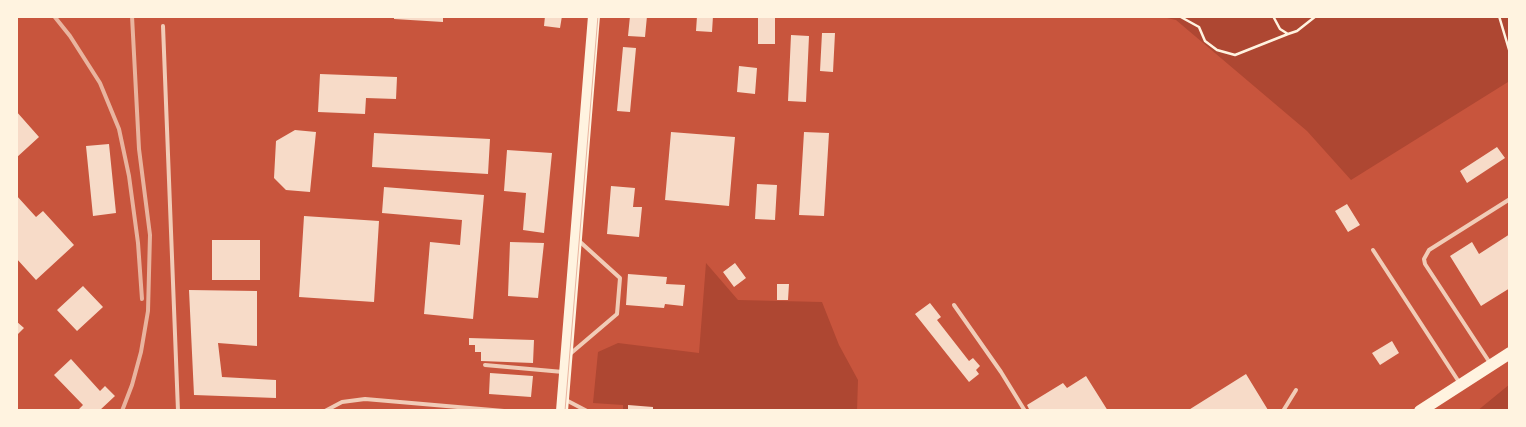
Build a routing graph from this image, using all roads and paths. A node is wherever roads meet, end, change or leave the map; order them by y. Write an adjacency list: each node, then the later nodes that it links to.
1 (594, 16): 10 (main road)
2 (1179, 16): 7 (path)
3 (1272, 16): 7 (path)
4 (1316, 16): 7 (path)
5 (1499, 16): 8 (path)
6 (163, 26): 21 (lane)
7 (1288, 34)
8 (1510, 53)
9 (1510, 199): 16 (lane)
10 (576, 238): 14 (main road); 14 (lane)
11 (1372, 250): 18 (lane)
12 (954, 305): 25 (lane)
13 (1510, 353): 16 (main road)
14 (566, 358): 17 (main road)
15 (485, 365): 17 (lane)
16 (1491, 365): 18 (main road)
17 (565, 372): 20 (main road)
18 (1460, 385): 27 (main road)
19 (1296, 390): 26 (lane)
20 (562, 404): 24 (lane)
21 (178, 411)
22 (325, 411): 23 (lane)
23 (504, 411)
24 (587, 411)
25 (1024, 411)
26 (1283, 411)
27 (1420, 411)

